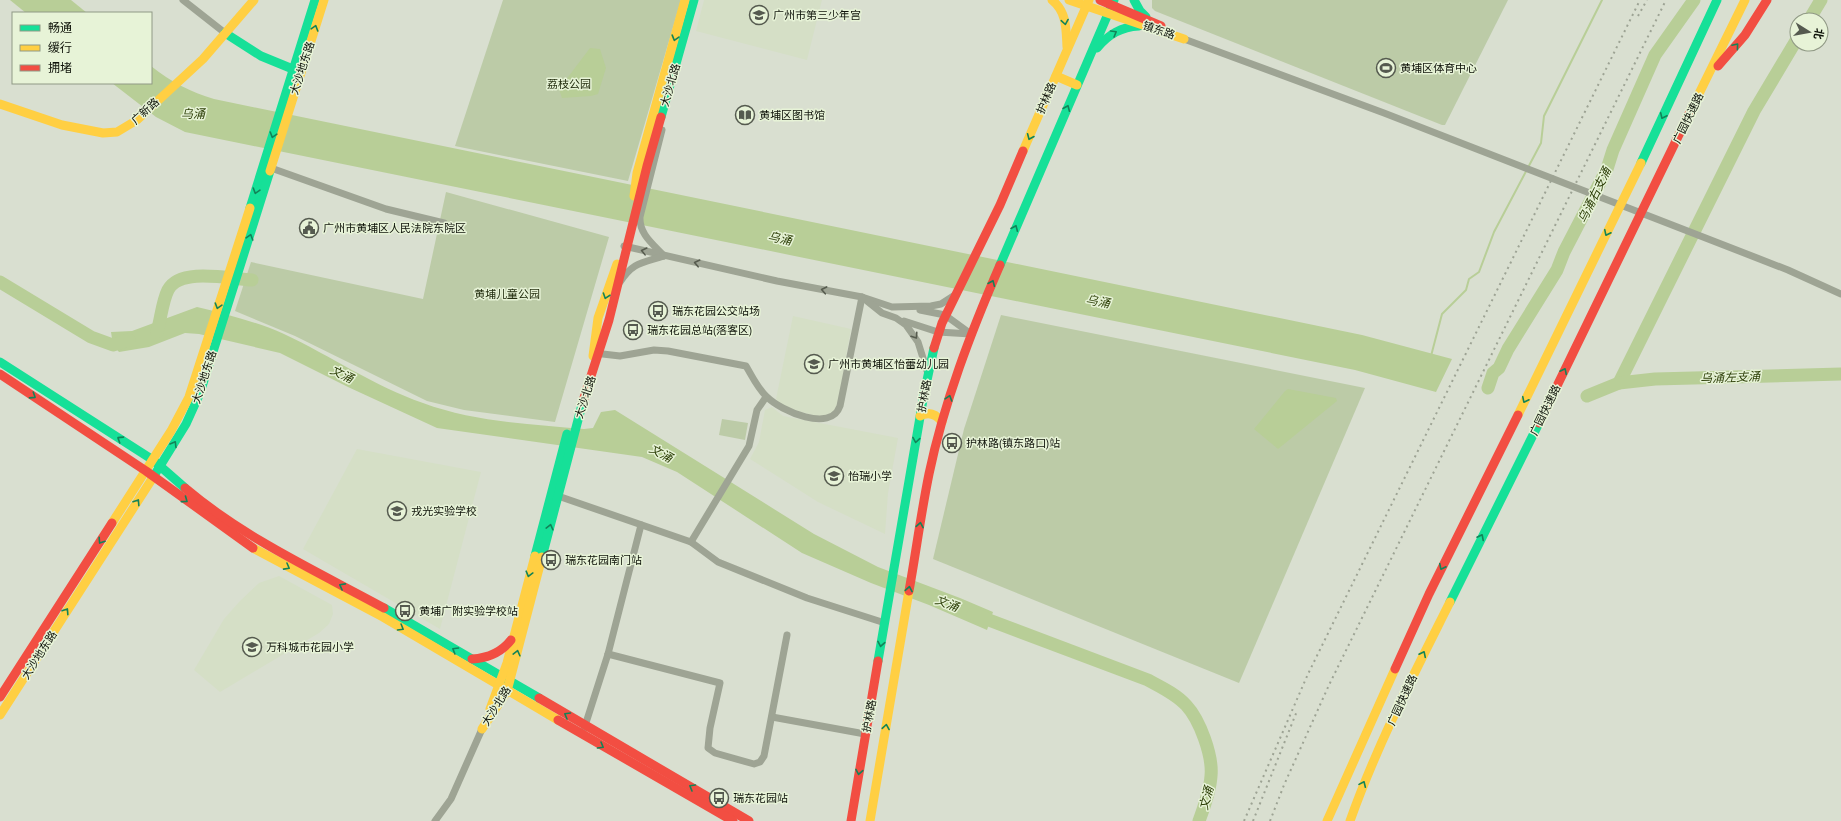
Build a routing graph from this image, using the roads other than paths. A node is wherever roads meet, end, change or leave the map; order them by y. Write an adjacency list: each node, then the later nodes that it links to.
1 (183, 0): 17 (street)
2 (254, 0): 17 (main road, 广新路)
3 (315, 0): 21 (main road, 大沙地东路)
4 (324, 0): 21 (main road, 大沙地东路, one-way to 4)
5 (685, 0): 29 (main road, 大沙北路, one-way to 29)
6 (694, 0): 29 (main road, 大沙北路)
7 (1052, 0): 19 (main road, one-way to 19)
8 (1069, 0): 14 (main road, 镇东路)
9 (1100, 0): 15 (main road, 镇东路)
10 (1134, 0): 16 (main road)
11 (1745, 0): 22 (main road, 广园快速路)
12 (1767, 0): 22 (main road, one-way to 12)
13 (1721, 2): 72 (main road, 广园快速路, one-way to 72)
14 (1088, 3): 15 (main road, 镇东路); 19 (main road, 护林路)
15 (1111, 6): 16 (main road, 镇东路); 20 (main road, 护林路)
16 (1146, 23): 18 (main road, 镇东路); 20 (main road, one-way to 16)
17 (225, 33): 21 (main road); 25 (main road, 广新路)
18 (1184, 39): 35 (street)
19 (1067, 50): 23 (main road, 护林路)
20 (1090, 55): 24 (main road, 护林路)
21 (297, 71): 26 (main road, 大沙地东路)
22 (1709, 74): 73 (main road, 广园快速路, one-way to 22)
23 (1056, 76): 24 (main road); 34 (main road, 护林路, one-way to 34)
24 (1077, 85): 41 (main road, 护林路, one-way to 24)
25 (0, 104)
26 (271, 154): 27 (main road, 大沙地东路); 32 (main road, 大沙地东路, one-way to 32)
27 (271, 168): 28 (street); 32 (main road, 大沙地东路, one-way to 27)
28 (444, 223)
29 (632, 228): 30 (main road, 大沙北路); 31 (street)
30 (626, 246): 31 (street, one-way to 30); 33 (main road, 大沙北路); 42 (main road, 大沙北路, one-way to 42)
31 (665, 256): 33 (street); 36 (street, one-way to 31)
32 (233, 271): 49 (main road, 大沙地东路)
33 (617, 286): 42 (main road, 大沙北路)
34 (955, 294): 37 (street); 38 (main road, 护林路)
35 (1841, 294)
36 (862, 297): 37 (street); 39 (street); 46 (street)
37 (909, 308): 38 (street)
38 (945, 315): 40 (main road, 护林路); 41 (street)
39 (896, 318): 40 (street); 45 (street, one-way to 45)
40 (938, 332): 41 (street); 45 (main road, 护林路)
41 (971, 334): 48 (main road, 护林路, one-way to 41)
42 (597, 354): 46 (street); 50 (main road, 大沙北路); 50 (main road, 大沙北路)
43 (0, 362): 49 (main road, one-way to 43)
44 (0, 374): 51 (main road, one-way to 51)
45 (928, 374): 47 (main road, 护林路)
46 (766, 397): 54 (street)
47 (920, 416): 48 (main road); 55 (main road, 护林路, one-way to 55)
48 (942, 422): 71 (main road, 护林路, one-way to 48)
49 (157, 463): 51 (main road, 大沙地东路); 59 (main road, one-way to 49)
50 (561, 469): 52 (main road, 大沙北路); 57 (main road, 大沙北路, one-way to 57)
51 (150, 474): 60 (main road, one-way to 60); 61 (main road, 大沙地东路, one-way to 61); 62 (main road, 大沙地东路, one-way to 51)
52 (558, 496): 53 (street); 60 (main road, 大沙北路, one-way to 52)
53 (641, 525): 54 (street); 58 (street)
54 (691, 542): 55 (street)
55 (885, 623): 66 (main road, 护林路, one-way to 66)
56 (788, 635): 63 (street)
57 (513, 636): 59 (main road); 60 (main road, 大沙北路)
58 (608, 654): 63 (street); 65 (street)
59 (470, 659): 60 (main road)
60 (505, 684): 64 (main road, 大沙北路); 65 (main road)
61 (0, 697)
62 (0, 715)
63 (772, 717): 66 (street)
64 (482, 729): 67 (street)
65 (583, 730): 68 (main road, one-way to 68); 69 (main road, one-way to 65)
66 (865, 734): 70 (main road, 护林路, one-way to 70)
67 (435, 821)
68 (733, 821)
69 (749, 821)
70 (851, 821)
71 (870, 821)
72 (1327, 821)
73 (1350, 821)

